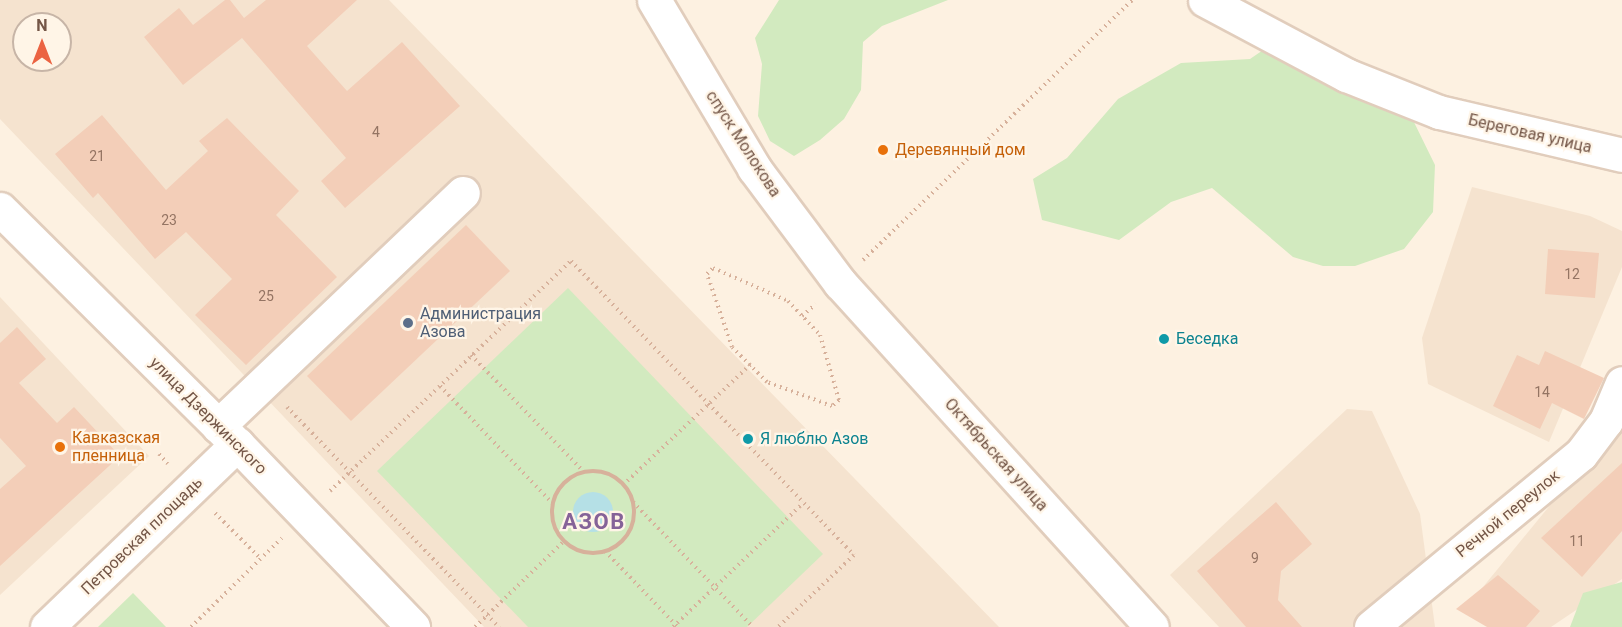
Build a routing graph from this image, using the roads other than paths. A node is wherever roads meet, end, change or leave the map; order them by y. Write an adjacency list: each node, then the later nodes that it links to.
1 (654, 0): 6 (street, спуск Молокова)
2 (1205, 0): 3 (street, Береговая улица)
3 (1622, 155)
4 (463, 193): 8 (street, Петровская площадь)
5 (0, 209): 8 (street, улица Дзержинского)
6 (840, 283): 11 (street, Октябрьская улица)
7 (1622, 383): 12 (street, Речной переулок)
8 (228, 435): 9 (street, Петровская площадь); 10 (street, улица Дзержинского)
9 (47, 627)
10 (413, 627)
11 (1152, 627)
12 (1371, 627)

